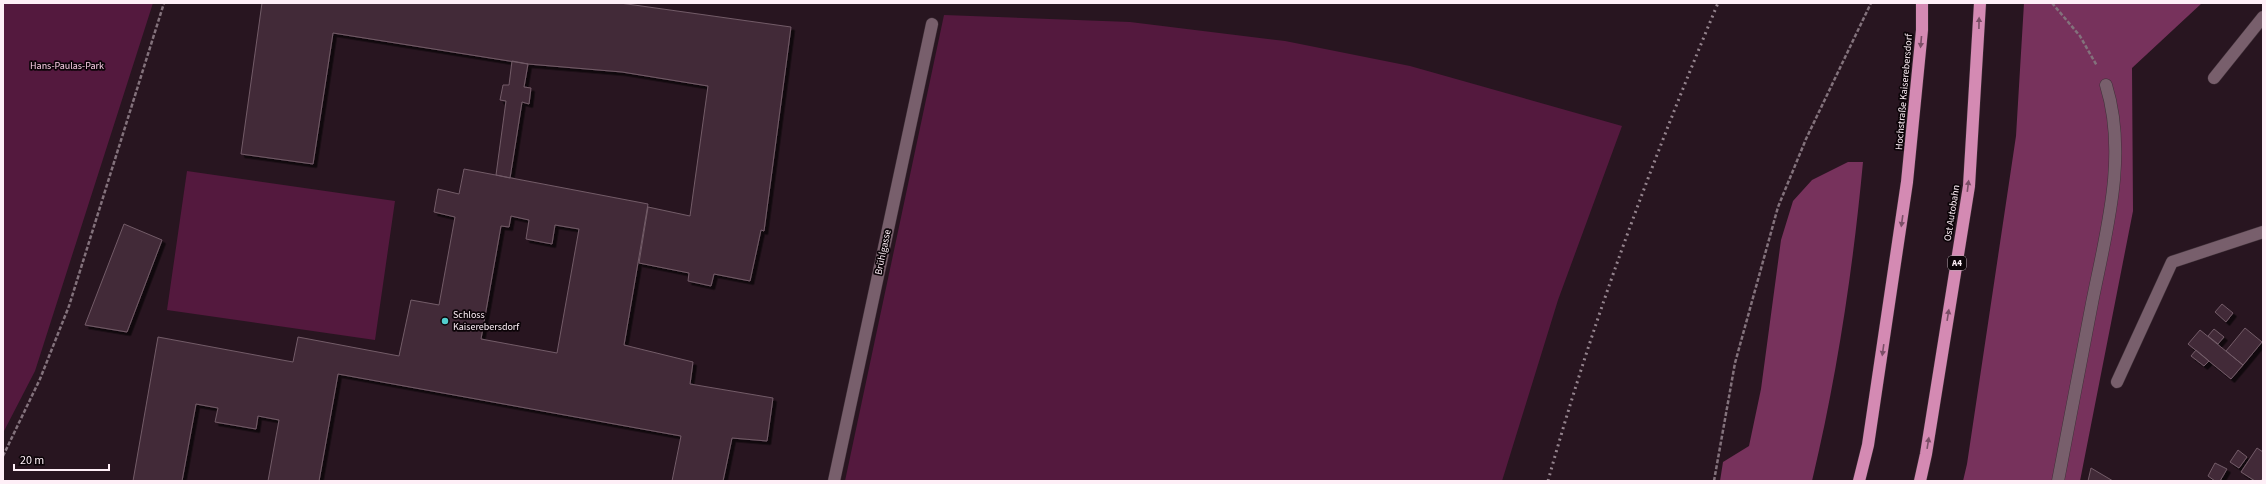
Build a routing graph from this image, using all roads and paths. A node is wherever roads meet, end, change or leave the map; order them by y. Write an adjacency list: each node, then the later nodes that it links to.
1 (164, 3): 12 (path)
2 (1871, 3): 14 (path)
3 (1922, 3): 15 (highway, Hochstraße Kaiserebersdorf, one-way to 15)
4 (1980, 3): 16 (highway, Ost Autobahn / A4, one-way to 4)
5 (2052, 3): 9 (path)
6 (2263, 17): 8 (street)
7 (932, 24): 13 (street, Brühlgasse)
8 (2214, 78)
9 (2106, 85): 17 (street)
10 (2263, 232): 11 (street)
11 (2117, 382)
12 (3, 456)
13 (834, 481)
14 (1714, 481)
15 (1859, 481)
16 (1920, 481)
17 (2058, 481)

